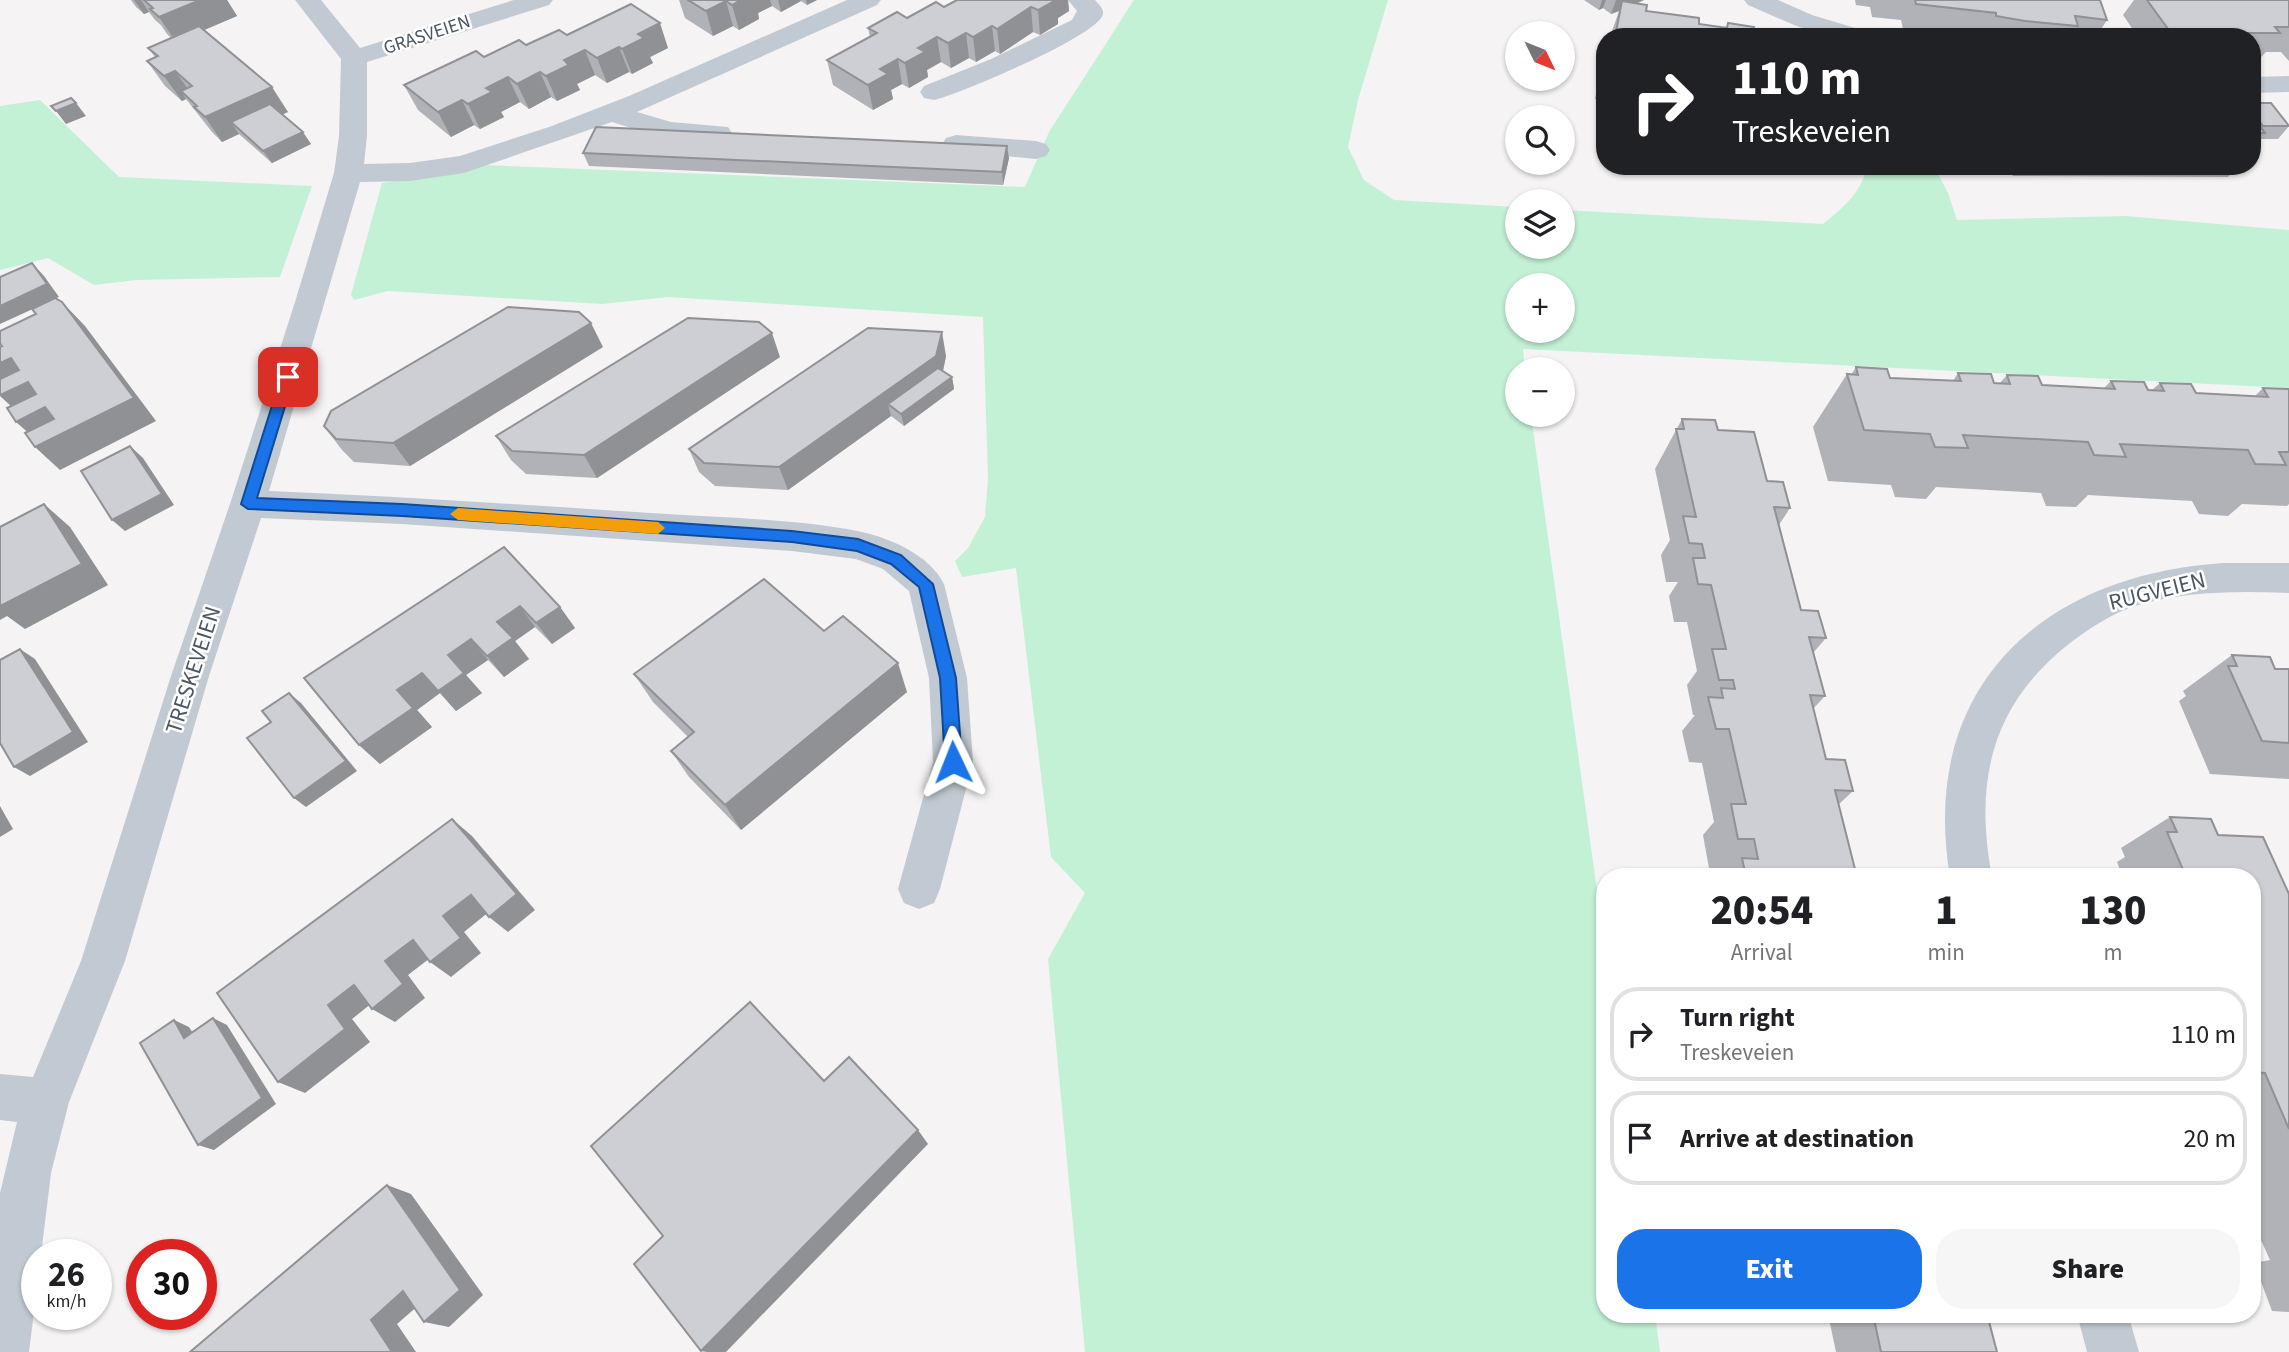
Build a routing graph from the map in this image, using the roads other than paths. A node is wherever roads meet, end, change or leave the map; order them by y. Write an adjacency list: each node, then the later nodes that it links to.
1 (308, 0): 7 (street)
2 (540, 0): 7 (street, GRASVEIEN)
3 (868, 0): 11 (street)
4 (1081, 0): 10 (street)
5 (1757, 0): 6 (street)
6 (1827, 28)
7 (354, 58): 15 (street, TRESKEVEIEN)
8 (2289, 84): 9 (street)
9 (2261, 85)
10 (934, 92)
11 (610, 113): 12 (street); 15 (street)
12 (739, 134)
13 (926, 142): 14 (street)
14 (1036, 150)
15 (348, 173): 16 (street, TRESKEVEIEN)
16 (248, 504): 19 (street); 21 (street, TRESKEVEIEN)
17 (2289, 578): 18 (street, RUGVEIEN)
18 (1970, 868)
19 (919, 890)
20 (0, 1097): 21 (street)
21 (46, 1102): 23 (street, TRESKEVEIEN)
22 (2105, 1323): 24 (street)
23 (4, 1352)
24 (2113, 1352)

